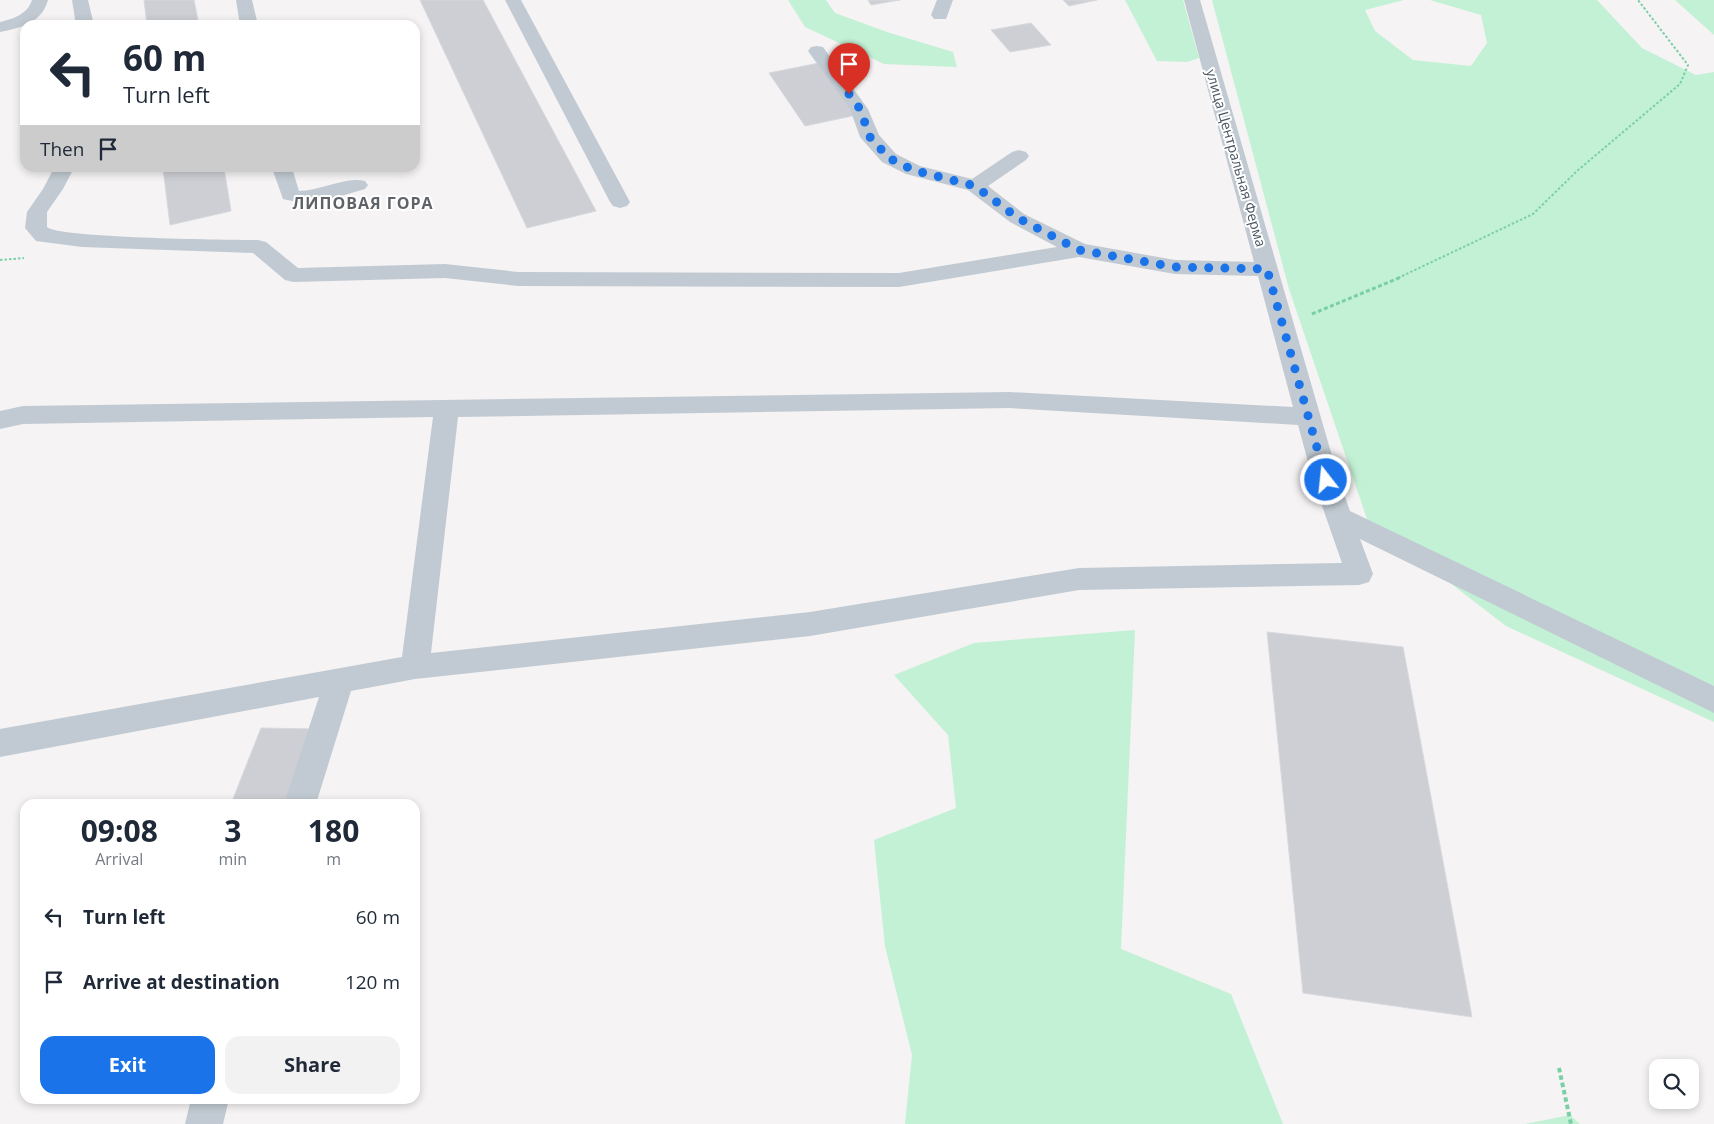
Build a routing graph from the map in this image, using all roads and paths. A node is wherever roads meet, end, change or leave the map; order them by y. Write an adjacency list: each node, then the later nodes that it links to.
1 (40, 0): 7 (street)
2 (80, 0): 8 (street)
3 (244, 0): 9 (street)
4 (513, 0): 18 (street)
5 (1192, 0): 20 (street, улица Центральная Ферма)
6 (1638, 0): 21 (path)
7 (22, 20)
8 (84, 20)
9 (248, 20)
10 (20, 21): 11 (street)
11 (0, 27)
12 (817, 51): 17 (street)
13 (1019, 156): 17 (street)
14 (62, 172): 19 (street)
15 (283, 172): 16 (street)
16 (358, 185)
17 (975, 186): 19 (street)
18 (620, 202)
19 (1079, 250): 20 (street)
20 (1267, 269): 21 (street, улица Центральная Ферма)
21 (1283, 326): 23 (street, улица Центральная Ферма)
22 (447, 408): 23 (street); 24 (street); 26 (street)
23 (1308, 418): 25 (street, улица Центральная Ферма)
24 (0, 420)
25 (1339, 517): 26 (street, улица Центральная Ферма); 28 (street)
26 (415, 667): 27 (street)
27 (339, 681): 29 (street); 30 (street)
28 (1714, 700)
29 (0, 743)
30 (302, 799)
31 (1559, 1068): 34 (path)
32 (209, 1104): 33 (street)
33 (204, 1124)
34 (1571, 1124)

